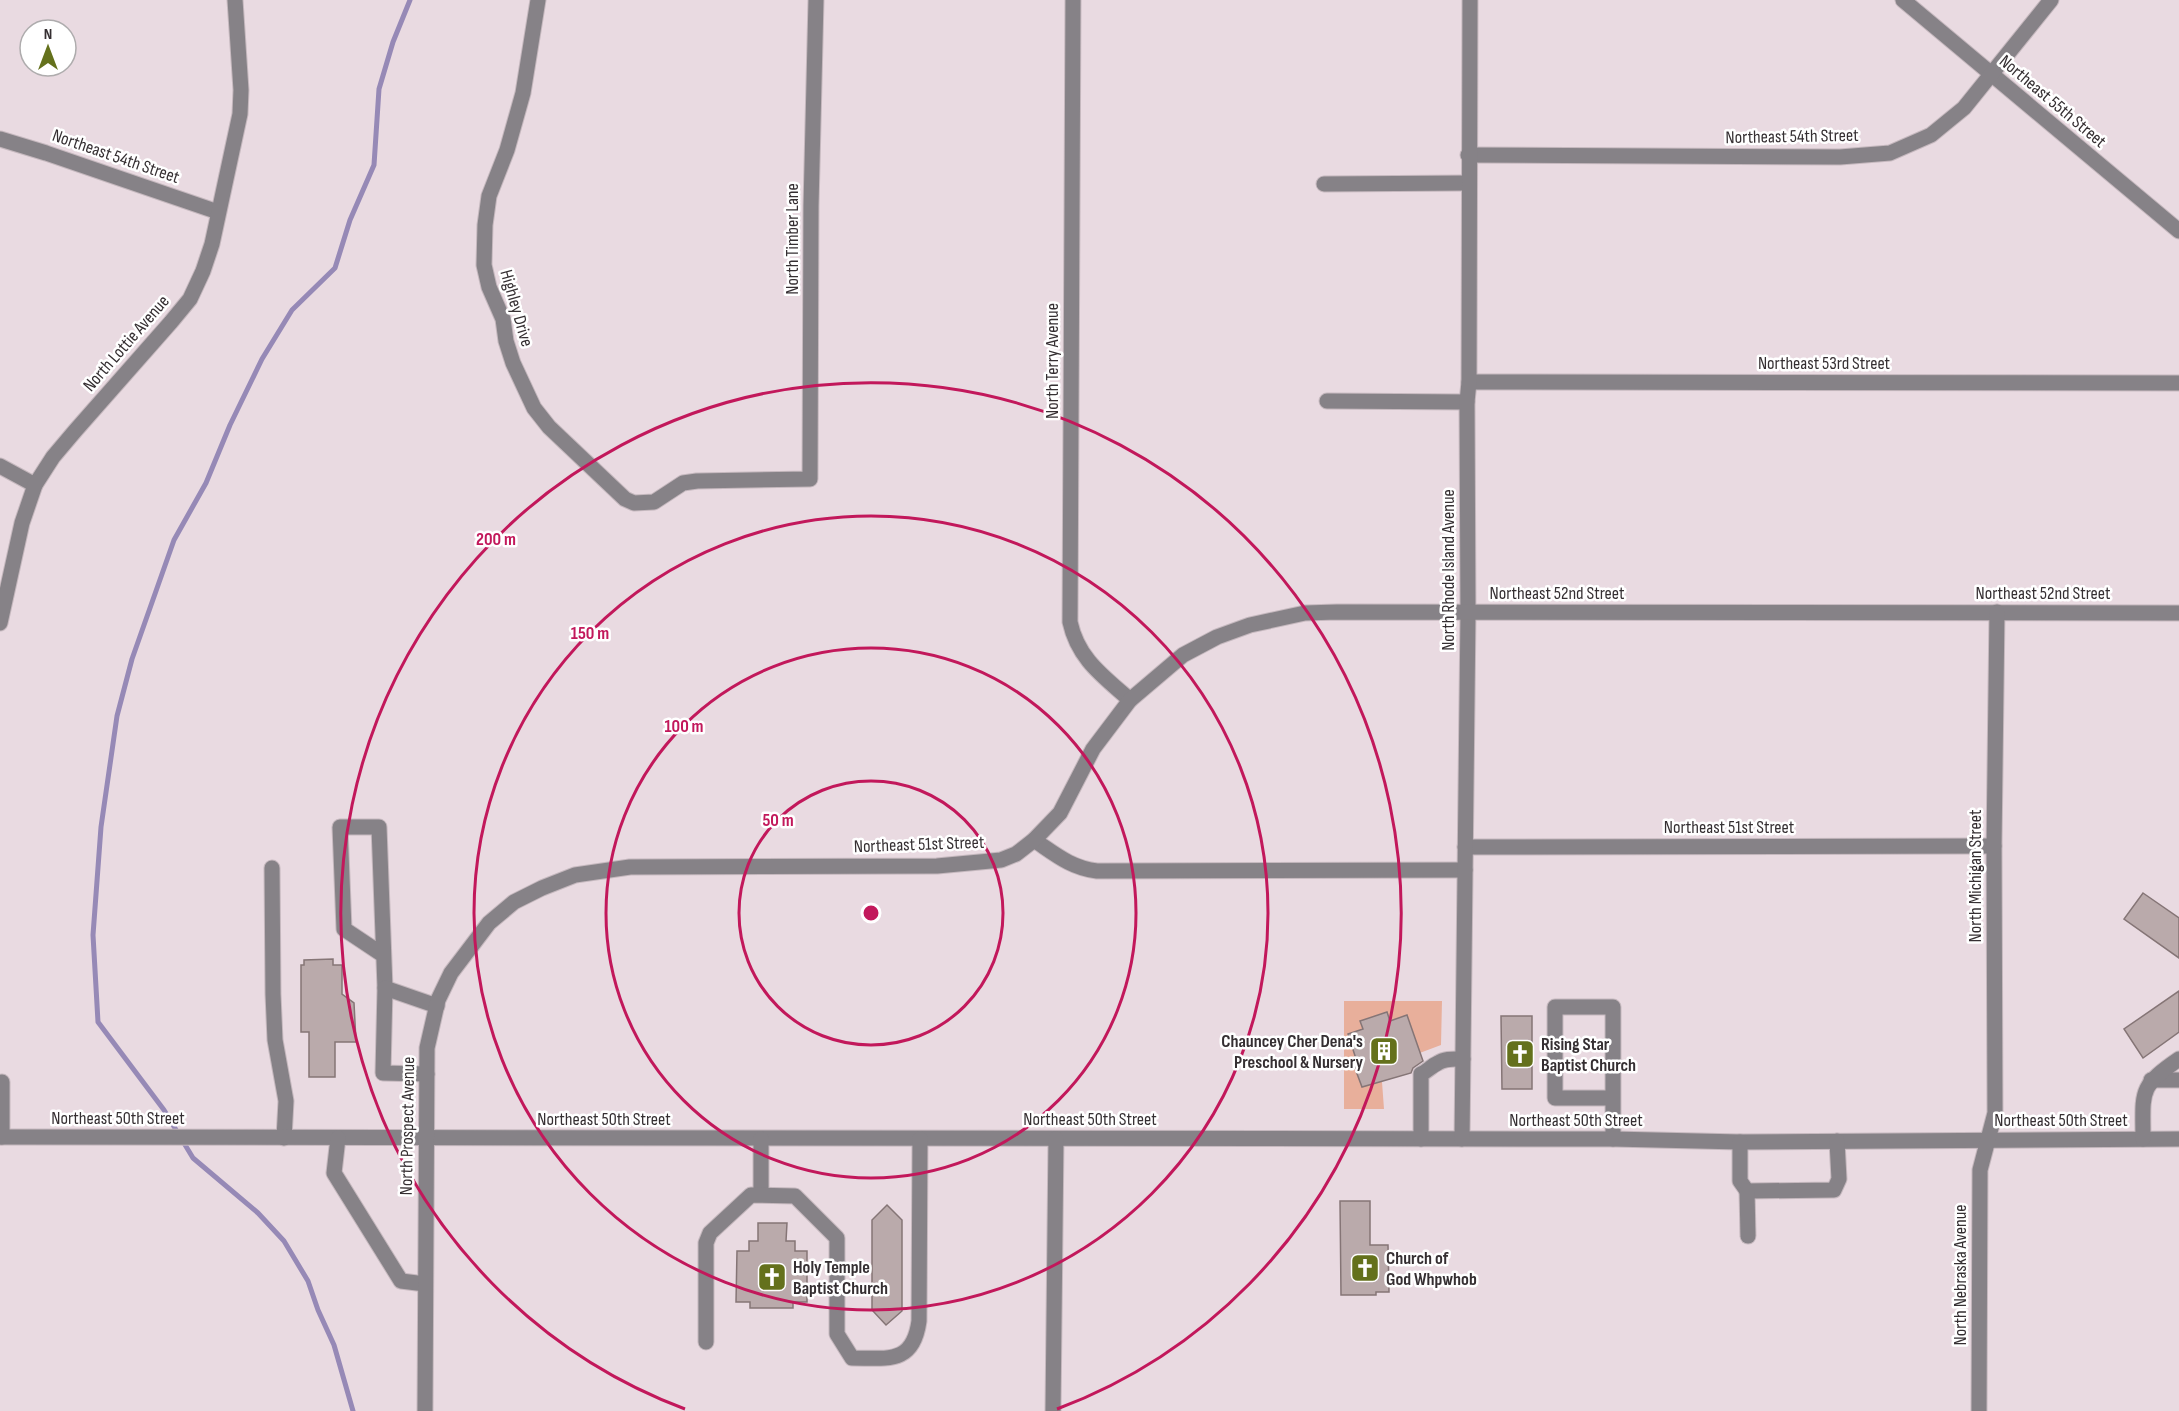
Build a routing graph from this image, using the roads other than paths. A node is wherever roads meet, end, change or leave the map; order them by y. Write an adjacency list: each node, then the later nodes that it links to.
1 (235, 0): 13 (street, North Lottie Avenue)
2 (538, 0): 20 (street, Highley Drive)
3 (816, 0): 20 (street, North Timber Lane)
4 (1073, 0): 26 (street, North Terry Avenue)
5 (1470, 0): 10 (street, North Rhode Island Avenue)
6 (1903, 0): 8 (street, Northeast 55th Street)
7 (2052, 0): 8 (street, Northeast 54th Street)
8 (1990, 74): 10 (street, Northeast 54th Street); 14 (street, Northeast 55th Street)
9 (0, 139): 13 (street, Northeast 54th Street)
10 (1468, 155): 11 (street, North Rhode Island Avenue)
11 (1468, 183): 12 (street); 15 (street, North Rhode Island Avenue)
12 (1324, 184)
13 (218, 212): 21 (street, North Lottie Avenue)
14 (2179, 231)
15 (1469, 382): 16 (street, Northeast 53rd Street); 18 (street, North Rhode Island Avenue)
16 (2179, 383)
17 (1327, 401): 18 (street)
18 (1467, 402): 23 (street, North Rhode Island Avenue)
19 (0, 466): 21 (street)
20 (810, 479)
21 (35, 485): 25 (street, North Lottie Avenue)
22 (1997, 612): 23 (street, Northeast 52nd Street); 24 (street, Northeast 52nd Street); 28 (street, North Michigan Street)
23 (1468, 613): 26 (street, Northeast 52nd Street); 29 (street, North Rhode Island Avenue)
24 (2179, 613)
25 (0, 623)
26 (1130, 700): 27 (street, Northeast 52nd Street)
27 (1034, 840): 31 (street); 32 (street, Northeast 51st Street)
28 (1994, 846): 29 (street, Northeast 51st Street); 54 (street, North Michigan Street)
29 (1465, 847): 31 (street, North Rhode Island Avenue)
30 (272, 868): 45 (street)
31 (1465, 870): 36 (street, North Rhode Island Avenue)
32 (542, 888): 35 (street, North Prospect Avenue)
33 (383, 956): 33 (street); 34 (street)
34 (384, 988): 35 (street); 38 (street)
35 (437, 1006): 38 (street, North Prospect Avenue)
36 (1463, 1059): 50 (street); 51 (street, North Rhode Island Avenue)
37 (2177, 1060): 39 (street)
38 (427, 1074): 44 (street, North Prospect Avenue)
39 (2151, 1080): 40 (street); 53 (street)
40 (2179, 1080)
41 (2, 1082): 43 (street)
42 (1613, 1098): 42 (street); 52 (street)
43 (1, 1137): 45 (street, Northeast 50th Street)
44 (425, 1137): 46 (street, Northeast 50th Street); 49 (street, Northeast 50th Street); 61 (street, North Prospect Avenue)
45 (284, 1138): 46 (street, Northeast 50th Street)
46 (338, 1138): 61 (street)
47 (920, 1138): 48 (street, Northeast 50th Street); 49 (street, Northeast 50th Street); 59 (street)
48 (1056, 1138): 50 (street, Northeast 50th Street); 64 (street)
49 (762, 1139): 59 (street)
50 (1421, 1139): 51 (street, Northeast 50th Street)
51 (1462, 1139): 52 (street, Northeast 50th Street)
52 (1613, 1139): 57 (street, Northeast 50th Street)
53 (2143, 1139): 54 (street, Northeast 50th Street); 55 (street, Northeast 50th Street)
54 (1988, 1140): 56 (street, Northeast 50th Street); 65 (street, North Nebraska Avenue)
55 (2179, 1140)
56 (1837, 1141): 57 (street, Northeast 50th Street); 58 (street)
57 (1740, 1142): 58 (street)
58 (1747, 1191): 60 (street)
59 (761, 1194): 62 (street)
60 (1748, 1236)
61 (425, 1284): 63 (street, North Prospect Avenue)
62 (706, 1342)
63 (425, 1411)
64 (1053, 1411)
65 (1979, 1411)

